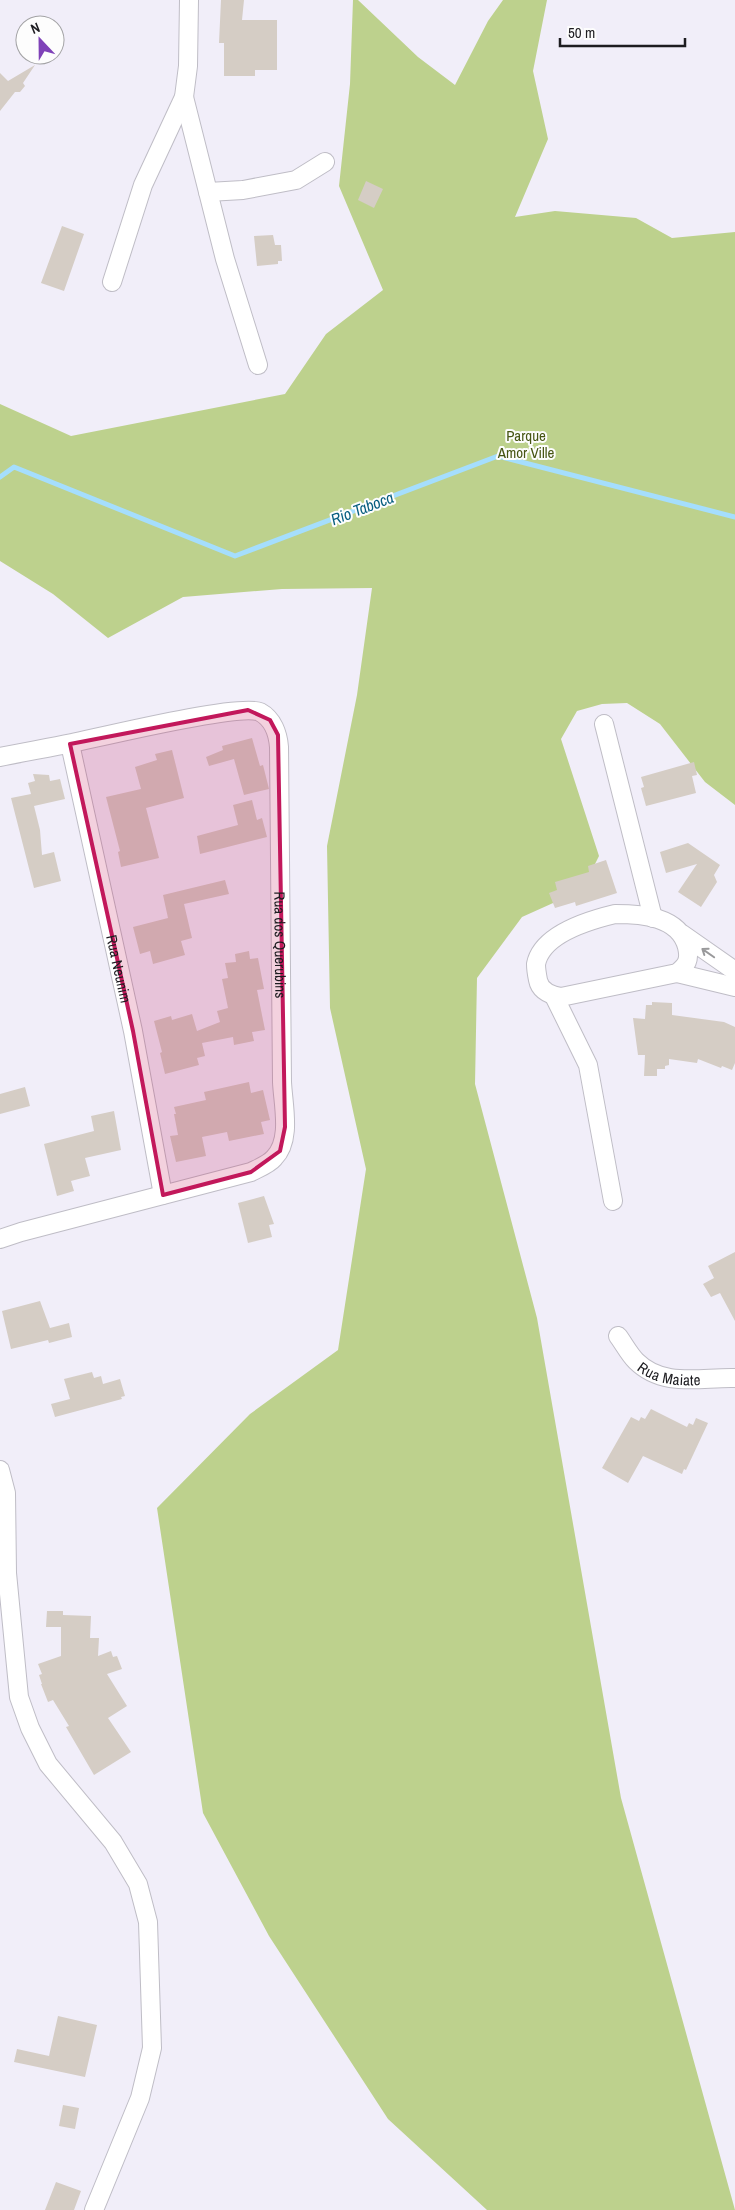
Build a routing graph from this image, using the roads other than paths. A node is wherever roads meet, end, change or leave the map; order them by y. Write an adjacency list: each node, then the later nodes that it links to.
1 (189, 0): 2 (street)
2 (184, 97): 4 (street); 5 (street)
3 (326, 162): 4 (street)
4 (208, 192): 6 (street)
5 (112, 282)
6 (258, 365)
7 (604, 724): 10 (street)
8 (70, 744): 9 (street, Rua dos Querubins); 16 (street, Rua Neunim); 16 (street, Rua dos Querubins)
9 (0, 757)
10 (653, 918): 11 (street); 15 (street)
11 (682, 934): 12 (street, one-way to 11); 13 (street)
12 (735, 972)
13 (677, 973): 14 (street); 15 (street)
14 (735, 987)
15 (554, 996): 17 (street)
16 (163, 1195): 18 (street, Rua dos Querubins)
17 (614, 1201)
18 (0, 1239)
19 (618, 1336): 20 (street, Rua Maiate)
20 (735, 1378)
21 (0, 1470): 22 (street)
22 (94, 2210)

